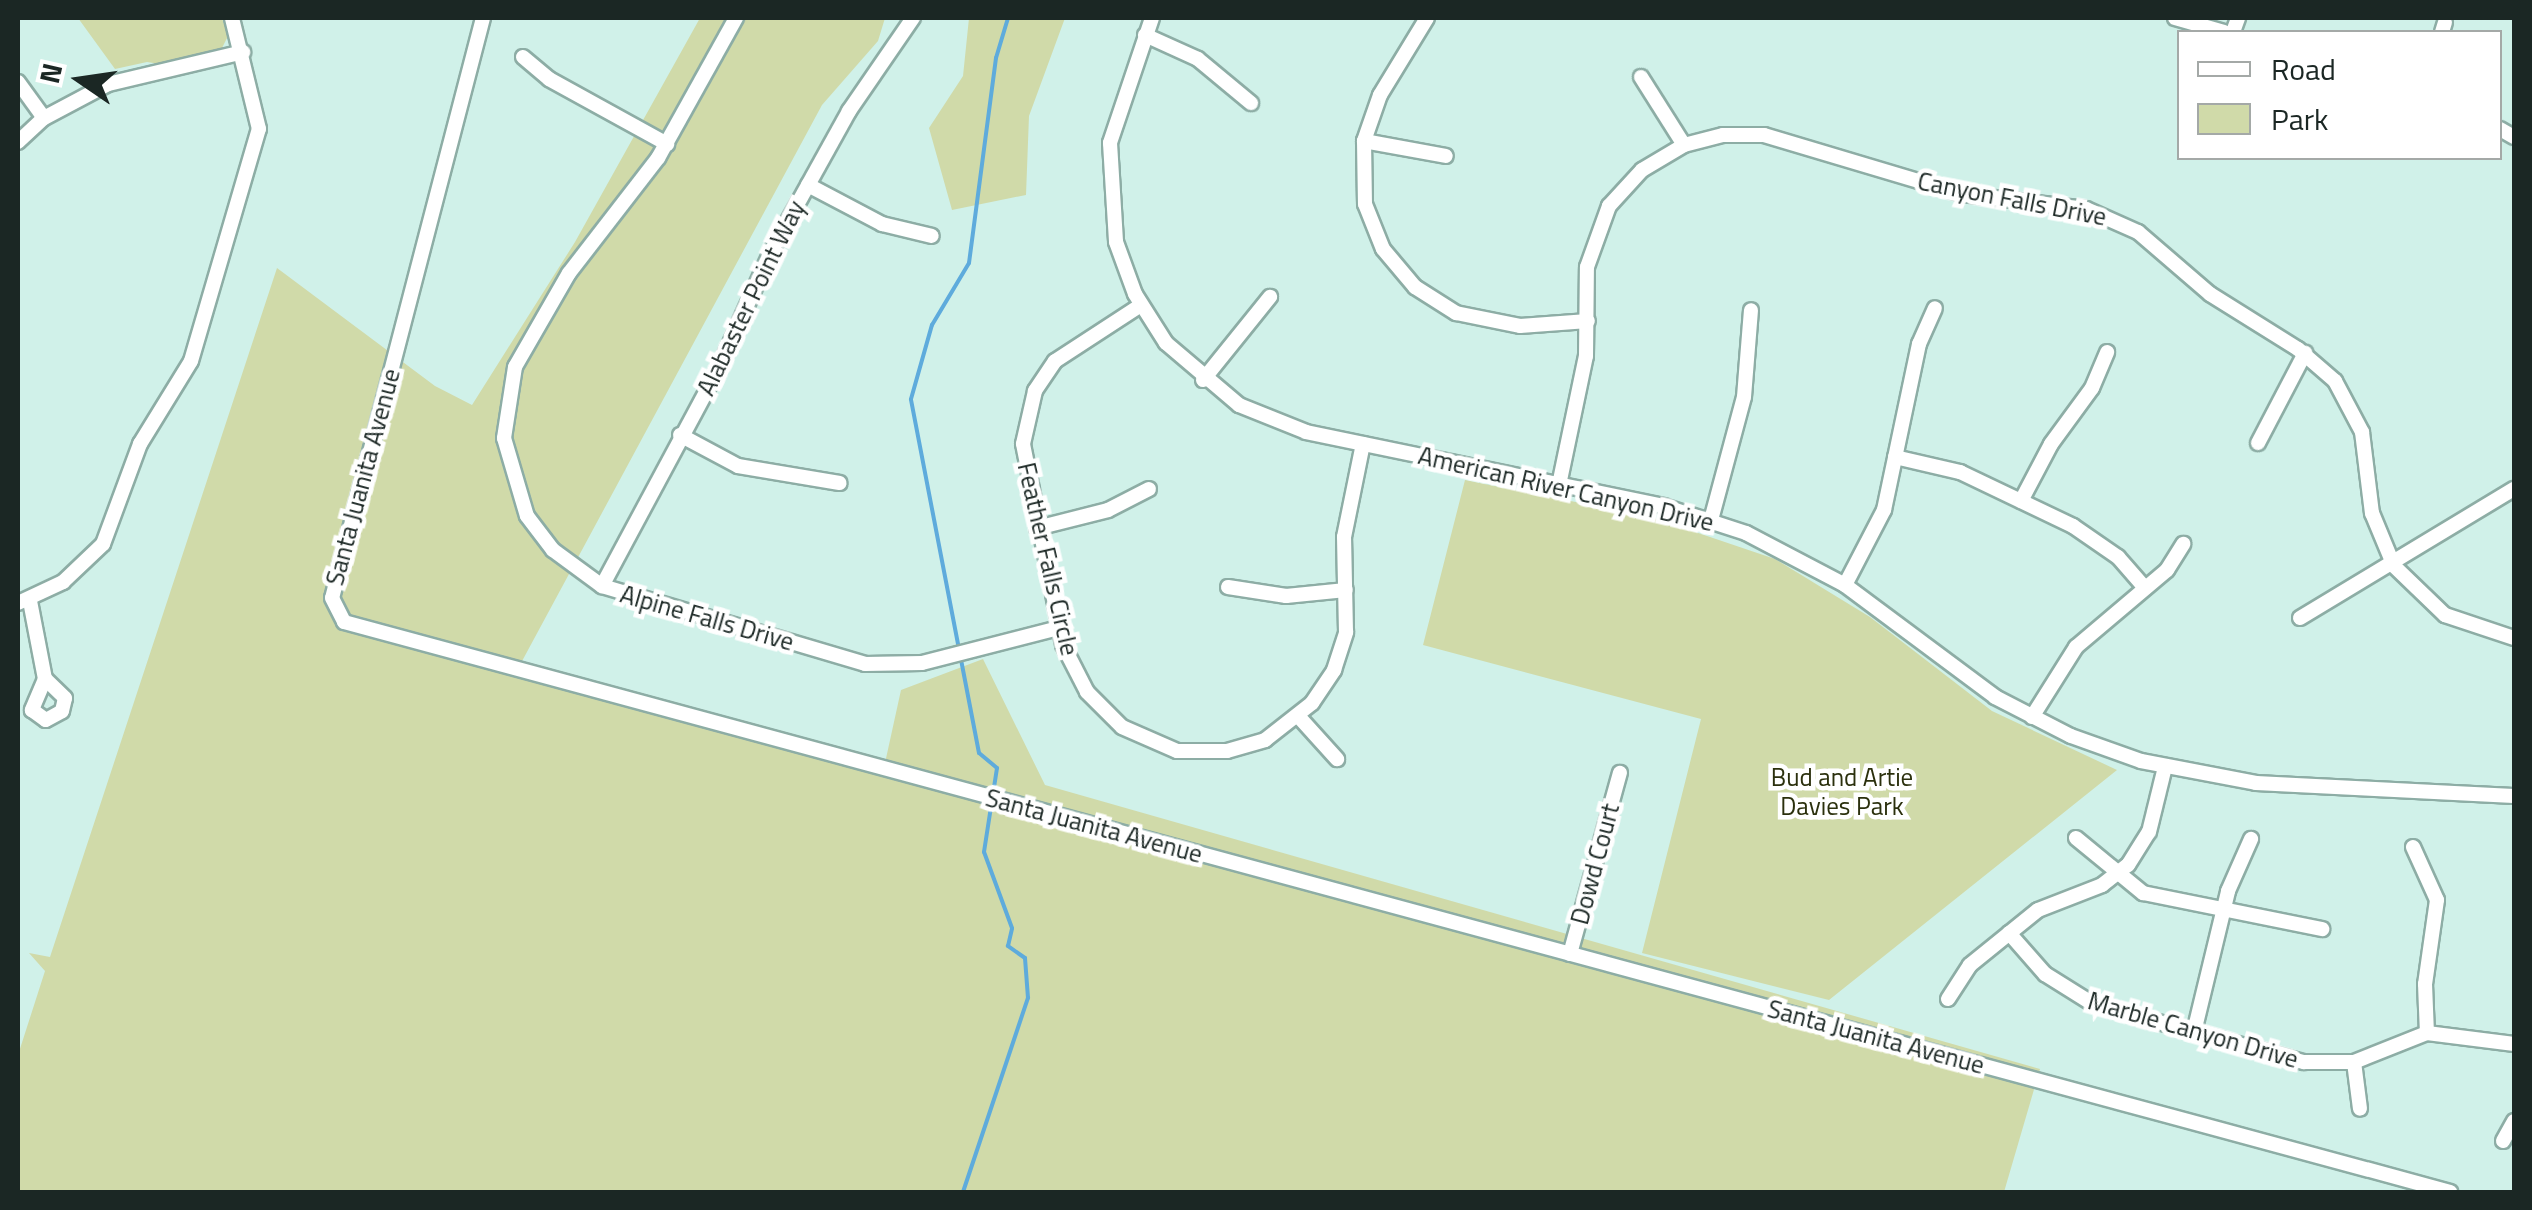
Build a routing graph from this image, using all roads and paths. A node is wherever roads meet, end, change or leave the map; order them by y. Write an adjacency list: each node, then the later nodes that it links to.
1 (232, 18): 10 (street)
2 (483, 18): 67 (street, Santa Juanita Avenue)
3 (736, 18): 18 (street, Alpine Falls Drive)
4 (912, 18): 21 (street, Alabaster Point Way)
5 (1152, 18): 9 (street, American River Canyon Drive)
6 (1427, 18): 17 (street)
7 (2176, 18): 8 (street)
8 (2217, 30)
9 (1146, 35): 14 (street); 24 (street, American River Canyon Drive)
10 (243, 52): 15 (street); 49 (street)
11 (523, 57): 18 (street)
12 (1641, 77): 19 (street)
13 (18, 82): 15 (street)
14 (1251, 103)
15 (44, 118): 16 (street)
16 (18, 142)
17 (1364, 142): 20 (street); 27 (street)
18 (667, 144): 45 (street, Alpine Falls Drive)
19 (1684, 144): 27 (street, Canyon Falls Drive); 29 (street, Canyon Falls Drive)
20 (1446, 156)
21 (808, 185): 22 (street); 31 (street, Alabaster Point Way)
22 (932, 236)
23 (1270, 298): 30 (street)
24 (1141, 305): 30 (street, American River Canyon Drive); 41 (street, Feather Falls Circle)
25 (1935, 308): 34 (street)
26 (1752, 310): 40 (street)
27 (1588, 322): 36 (street, Canyon Falls Drive)
28 (2107, 352): 39 (street)
29 (2305, 354): 33 (street); 43 (street, Canyon Falls Drive)
30 (1202, 380): 32 (street, American River Canyon Drive)
31 (680, 434): 35 (street); 45 (street, Alabaster Point Way)
32 (1363, 444): 36 (street, American River Canyon Drive); 48 (street, Feather Falls Circle)
33 (2258, 444)
34 (1895, 457): 39 (street); 44 (street)
35 (840, 484)
36 (1560, 484): 40 (street, American River Canyon Drive)
37 (1149, 489): 41 (street)
38 (2514, 489): 43 (street)
39 (2021, 501): 47 (street)
40 (1711, 520): 44 (street, American River Canyon Drive)
41 (1037, 528): 51 (street, Feather Falls Circle)
42 (2183, 544): 47 (street)
43 (2394, 566): 50 (street); 52 (street, Canyon Falls Drive)
44 (1844, 585): 55 (street, American River Canyon Drive)
45 (602, 586): 51 (street, Alpine Falls Drive)
46 (1228, 587): 48 (street)
47 (2145, 588): 55 (street)
48 (1346, 590): 54 (street, Feather Falls Circle)
49 (24, 602): 53 (street)
50 (2300, 618)
51 (1058, 628): 54 (street, Feather Falls Circle)
52 (2514, 638)
53 (46, 679)
54 (1300, 717): 56 (street)
55 (2032, 718): 57 (street, American River Canyon Drive)
56 (1337, 758)
57 (2165, 767): 59 (street, American River Canyon Drive); 63 (street)
58 (1620, 773): 67 (street, Dowd Court)
59 (2514, 796)
60 (2076, 838): 63 (street)
61 (2251, 839): 64 (street)
62 (2412, 847): 70 (street)
63 (2118, 874): 64 (street); 66 (street)
64 (2224, 912): 65 (street); 69 (street)
65 (2322, 930)
66 (2010, 932): 68 (street); 69 (street, Marble Canyon Drive)
67 (1570, 954): 76 (street, Santa Juanita Avenue)
68 (1948, 999)
69 (2194, 1032): 72 (street, Marble Canyon Drive)
70 (2428, 1033): 71 (street, Marble Canyon Drive); 72 (street, Marble Canyon Drive)
71 (2514, 1044)
72 (2354, 1062): 73 (street)
73 (2360, 1109)
74 (2514, 1121): 75 (street)
75 (2503, 1142)
76 (2450, 1192)

